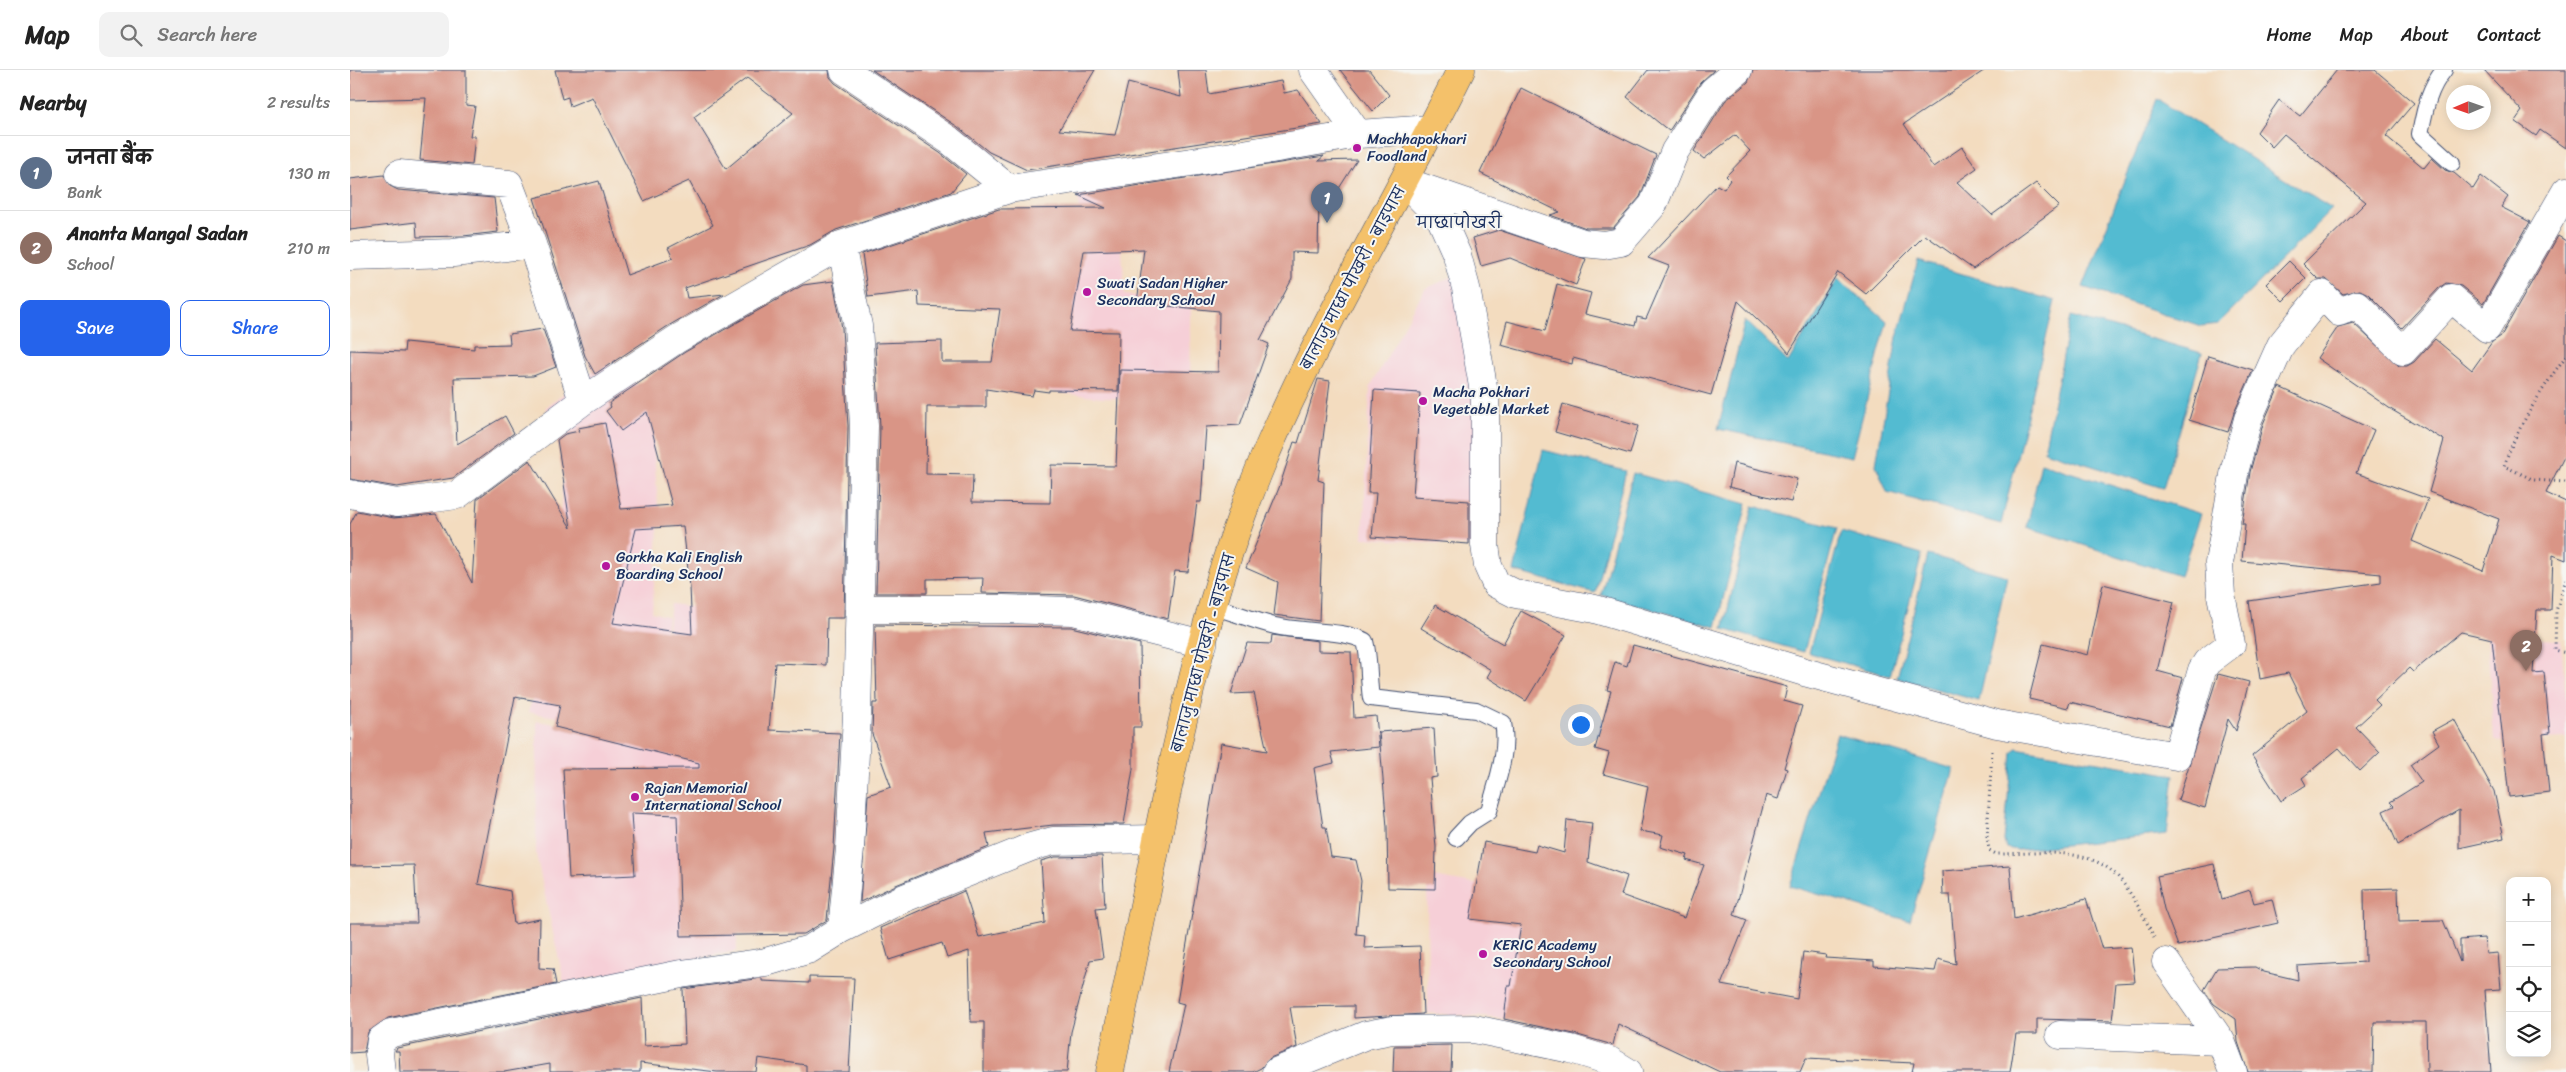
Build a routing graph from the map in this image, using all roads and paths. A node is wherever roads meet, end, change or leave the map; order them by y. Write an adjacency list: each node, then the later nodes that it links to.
1 (844, 70): 11 (street)
2 (1314, 70): 7 (street)
3 (1461, 70): 6 (main road, बालाजु माछा पोखरी - बाइपास)
4 (1738, 70): 10 (street)
5 (2444, 70): 8 (lane)
6 (1432, 129): 7 (street); 10 (main road, बालाजु माछा पोखरी - बाइपास)
7 (1358, 134): 11 (street)
8 (2452, 164)
9 (399, 174): 13 (street)
10 (1405, 182): 21 (main road, बालाजु माछा पोखरी - बाइपास); 25 (street)
11 (1010, 189): 14 (street)
12 (2566, 191): 25 (street)
13 (532, 244): 15 (street); 17 (street)
14 (841, 244): 17 (street); 22 (street)
15 (350, 256)
16 (2566, 356): 18 (path)
17 (583, 401): 19 (street)
18 (2566, 482)
19 (350, 494)
20 (2566, 579): 24 (path)
21 (1212, 606): 23 (main road, बालाजु माछा पोखरी - बाइपास); 26 (lane)
22 (860, 609): 23 (street); 28 (street)
23 (1202, 644): 27 (main road, बालाजु माछा पोखरी - बाइपास)
24 (2566, 653)
25 (1997, 724): 29 (path)
26 (1456, 838)
27 (1158, 839): 28 (street); 33 (main road, बालाजु माछा पोखरी - बाइपास)
28 (842, 929): 32 (street)
29 (2166, 962): 31 (street)
30 (2060, 1034): 31 (street)
31 (2220, 1041): 36 (street)
32 (381, 1072)
33 (1110, 1072)
34 (1276, 1072): 35 (street)
35 (1628, 1072)
36 (2233, 1072)

